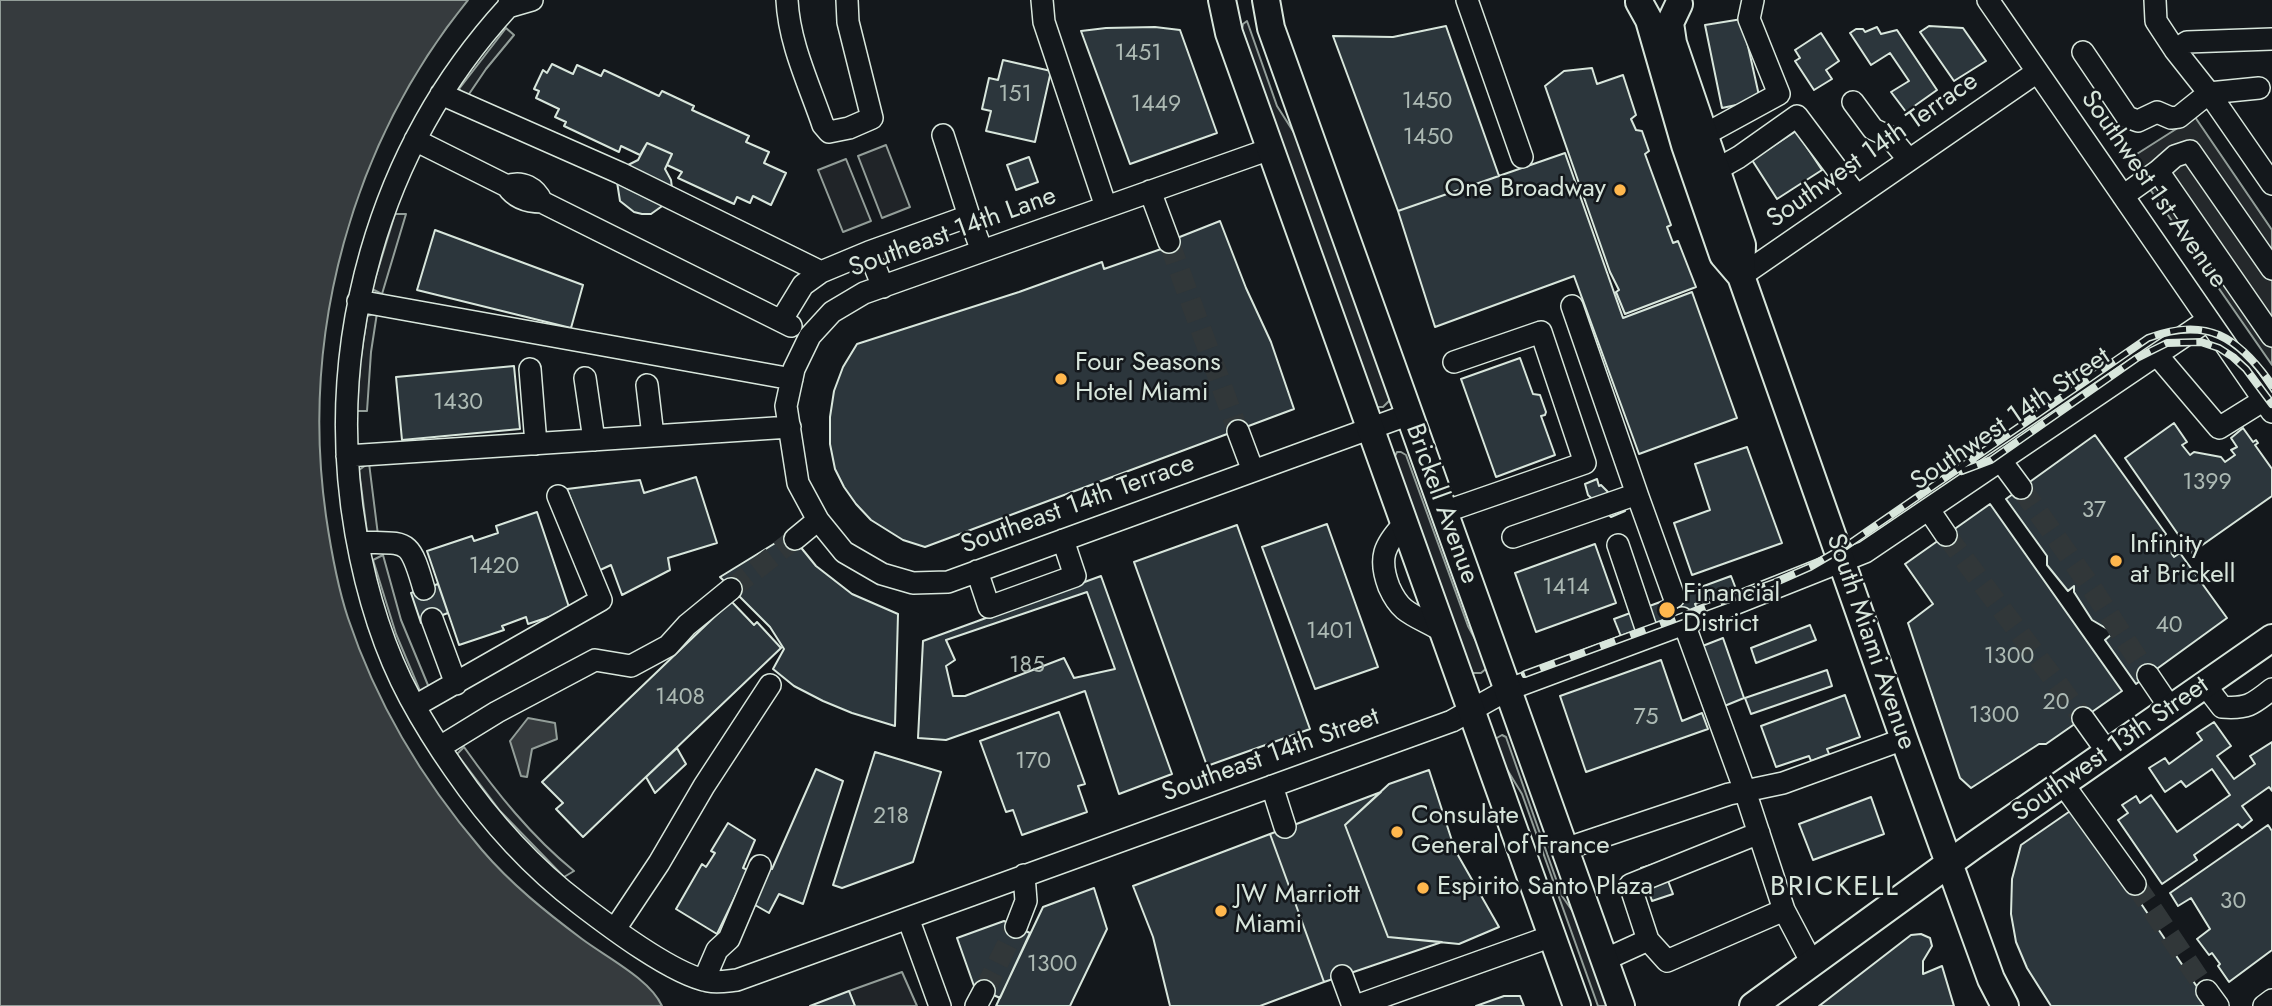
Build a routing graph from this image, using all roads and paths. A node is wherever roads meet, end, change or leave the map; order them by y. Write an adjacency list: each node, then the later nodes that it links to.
1 (531, 0): 13 (street)
2 (787, 0): 3 (street)
3 (847, 0)
4 (1042, 0): 36 (street)
5 (1222, 0): 26 (main road, Brickell Avenue)
6 (1266, 0): 56 (main road, Brickell Avenue)
7 (1467, 0): 28 (street)
8 (1753, 0): 24 (street)
9 (1988, 0): 17 (street, Southwest 1st Avenue)
10 (2155, 0): 15 (street)
11 (1638, 1): 12 (main road); 24 (main road, South Miami Avenue)
12 (1682, 2): 24 (main road, South Miami Avenue)
13 (509, 4): 20 (street)
14 (2272, 39): 15 (street)
15 (2175, 50): 19 (street)
16 (2083, 52): 22 (street)
17 (2037, 72): 29 (street, Southwest 14th Terrace); 35 (street, Southwest 1st Avenue)
18 (2259, 88): 19 (street)
19 (2210, 93): 22 (street); 32 (street)
20 (441, 94): 25 (street); 42 (street)
21 (1853, 102): 29 (street)
22 (2171, 118): 27 (street)
23 (943, 135): 37 (street)
24 (1694, 140): 30 (main road, South Miami Avenue); 43 (main road, South Miami Avenue)
25 (415, 141): 42 (street); 45 (street)
26 (1270, 149): 33 (street, Southeast 14th Lane); 58 (main road, Brickell Avenue)
27 (2182, 153): 31 (street); 41 (street)
28 (1522, 157)
29 (1909, 160): 34 (street, Southwest 14th Terrace)
30 (1716, 170): 34 (street); 43 (main road, South Miami Avenue)
31 (2158, 171): 35 (street); 48 (street)
32 (2272, 184)
33 (1150, 191): 36 (street, Southeast 14th Lane); 38 (street)
34 (1857, 196): 43 (street, Southwest 14th Terrace)
35 (2123, 196): 47 (street, Southwest 1st Avenue)
36 (1106, 207): 39 (street, Southeast 14th Lane)
37 (970, 216): 39 (street); 40 (street)
38 (1169, 242)
39 (982, 251): 44 (street, Southeast 14th Lane)
40 (869, 252): 42 (street); 44 (street)
41 (2272, 269)
42 (821, 272)
43 (1741, 276): 82 (main road, South Miami Avenue)
44 (883, 287): 53 (street, Southeast 14th Lane)
45 (358, 301): 53 (street); 64 (street)
46 (1572, 306): 63 (street)
47 (2208, 320): 49 (street, Southwest 14th Street); 55 (street, Southwest 1st Avenue)
48 (2272, 336)
49 (2157, 355): 55 (street); 65 (street, Southwest 14th Street)
50 (1454, 362): 66 (street)
51 (530, 369): 62 (street)
52 (585, 378): 61 (street)
53 (792, 379): 57 (street, Southeast 14th Lane)
54 (647, 385): 60 (street)
55 (2268, 406)
56 (1409, 414): 58 (street, Southeast 14th Terrace); 73 (main road, Brickell Avenue)
57 (790, 427): 60 (street); 68 (street, Southeast 14th Lane)
58 (1370, 427): 67 (street, Southeast 14th Terrace); 75 (main road, Brickell Avenue)
59 (1238, 431): 67 (street)
60 (653, 436): 61 (street)
61 (594, 440): 62 (street)
62 (536, 444): 64 (street)
63 (1622, 450): 66 (street); 70 (street)
64 (347, 456): 80 (street)
65 (2001, 461): 69 (street); 72 (street, Southwest 14th Street)
66 (1586, 463): 73 (street)
67 (1252, 471): 79 (street, Southeast 14th Terrace)
68 (798, 483): 74 (street, Southeast 14th Terrace)
69 (2021, 488)
70 (1637, 494): 77 (street); 86 (street)
71 (558, 496): 93 (street)
72 (1929, 510): 76 (street); 82 (street, Southwest 14th Street)
73 (1444, 512): 97 (main road, Brickell Avenue)
74 (818, 520): 78 (street); 83 (street, Southeast 14th Terrace)
75 (1405, 524): 89 (main road, Brickell Avenue); 89 (street)
76 (1947, 535)
77 (1513, 537)
78 (794, 539)
79 (1063, 540): 83 (street, Southeast 14th Terrace); 83 (street)
80 (358, 542): 84 (street); 98 (street)
81 (1618, 545): 90 (street)
82 (1841, 561): 88 (street, Southeast 14th Street); 102 (main road, South Miami Avenue)
83 (977, 572)
84 (424, 589)
85 (731, 589): 103 (street)
86 (1674, 597)
87 (432, 619): 93 (street)
88 (1683, 621): 90 (street, Southeast 14th Street); 107 (street)
89 (1442, 631): 100 (main road, Brickell Avenue)
90 (1649, 637): 97 (street, Southeast 14th Street)
91 (2272, 638): 95 (main road, Southwest 13th Street)
92 (2148, 675): 99 (street)
93 (456, 684): 98 (street)
94 (770, 685): 118 (street)
95 (2205, 685): 96 (street); 99 (main road, Southwest 13th Street)
96 (2272, 689)
97 (1507, 690): 100 (street, Southeast 14th Street); 110 (main road, Brickell Avenue)
98 (415, 706): 103 (street)
99 (2171, 709): 104 (main road, Southwest 13th Street)
100 (1471, 711): 106 (street, Southeast 14th Street); 119 (main road, Brickell Avenue)
101 (2083, 718): 104 (street)
102 (1904, 739): 107 (street); 111 (main road, South Miami Avenue)
103 (440, 747): 118 (street)
104 (2108, 753): 105 (main road, Southwest 13th Street)
105 (2063, 784): 111 (main road, Southwest 13th Street); 114 (street)
106 (1272, 786): 108 (street); 113 (street, Southeast 14th Street)
107 (1745, 791): 109 (street); 110 (street)
108 (1284, 827)
109 (1759, 833): 115 (street); 120 (street)
110 (1565, 849): 121 (main road, Brickell Avenue)
111 (1950, 862): 122 (main road, Southwest 13th Street); 126 (main road, South Miami Avenue)
112 (760, 866): 124 (street)
113 (1024, 875): 116 (street, Southeast 14th Street); 117 (street)
114 (2135, 884)
115 (1784, 910): 120 (street); 122 (street)
116 (908, 918): 124 (street, Southeast 14th Street); 127 (street)
117 (1016, 927)
118 (615, 929): 124 (street)
119 (1552, 936): 128 (street); 129 (main road, Brickell Avenue)
120 (1648, 940): 121 (street)
121 (1604, 960): 130 (main road, Brickell Avenue)
122 (1812, 963): 131 (main road, Southwest 13th Street)
123 (1342, 976): 128 (street)
124 (708, 981)
125 (2272, 1000): 132 (street)
126 (2001, 1003)
127 (940, 1006)
128 (1354, 1006)
129 (1577, 1006)
130 (1621, 1006)
131 (1753, 1006)
132 (2264, 1006)

